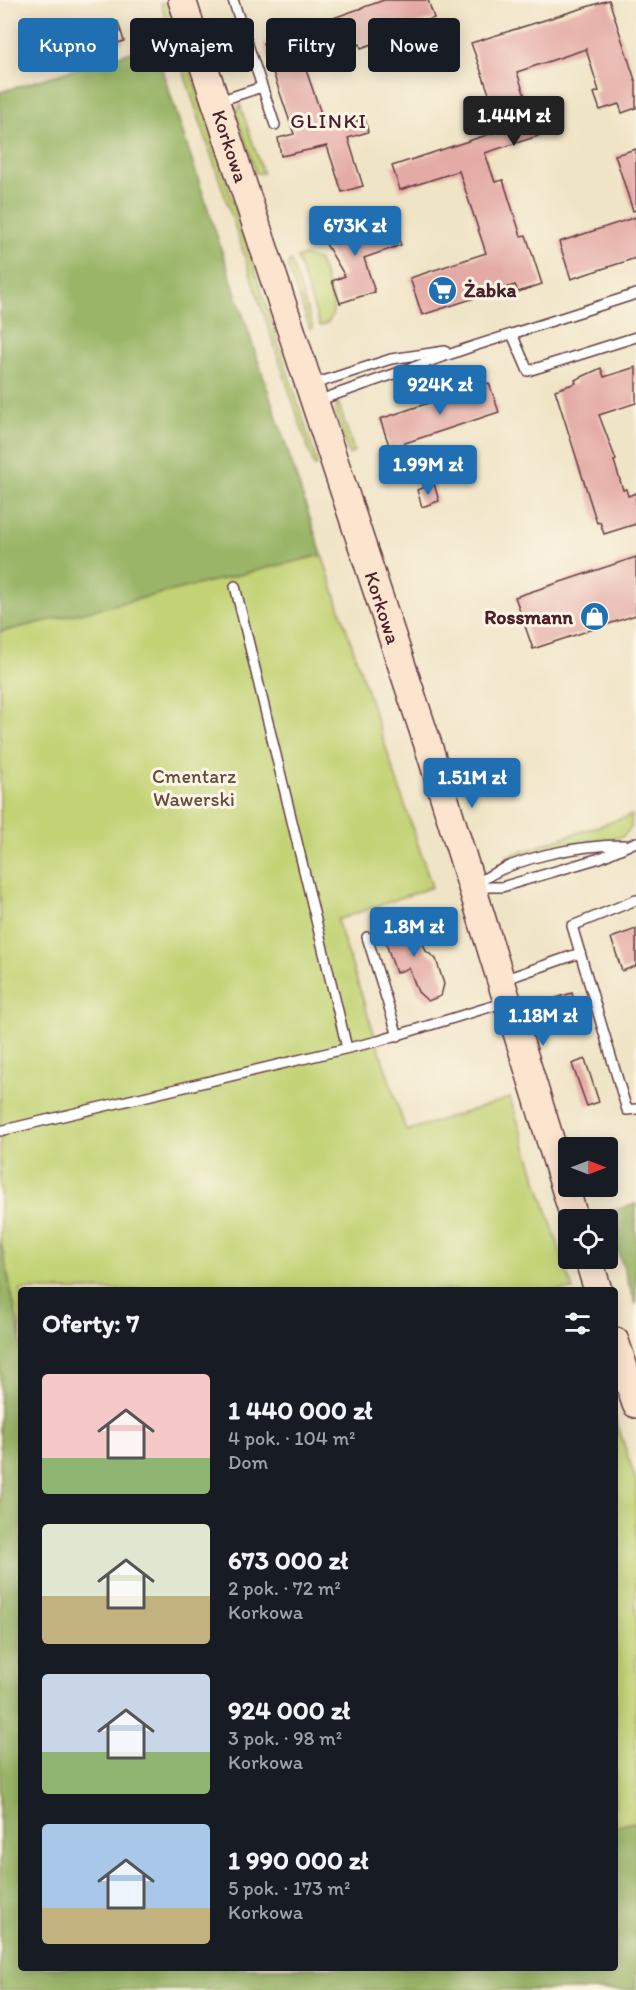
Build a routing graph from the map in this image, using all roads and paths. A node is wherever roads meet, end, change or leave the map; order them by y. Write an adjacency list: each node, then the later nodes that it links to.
1 (182, 0): 4 (street, Korkowa)
2 (234, 0): 3 (lane)
3 (262, 87): 4 (lane); 5 (lane)
4 (216, 102): 10 (street, Korkowa)
5 (275, 125)
6 (636, 294): 7 (lane)
7 (512, 334): 8 (lane); 9 (lane)
8 (636, 337)
9 (468, 348): 10 (lane); 10 (lane)
10 (312, 394): 13 (street, Korkowa)
11 (235, 586): 19 (lane)
12 (632, 843): 13 (lane); 13 (lane)
13 (473, 886): 17 (street, Korkowa)
14 (636, 900): 16 (lane)
15 (367, 937): 18 (lane)
16 (580, 953): 17 (lane); 20 (lane)
17 (503, 991): 18 (lane); 22 (street, Korkowa)
18 (398, 1036): 19 (lane)
19 (347, 1048): 21 (lane)
20 (636, 1109)
21 (0, 1131)
22 (571, 1209)
23 (591, 1269): 24 (street)
24 (597, 1287)
25 (618, 1350): 26 (street)
26 (636, 1404)

